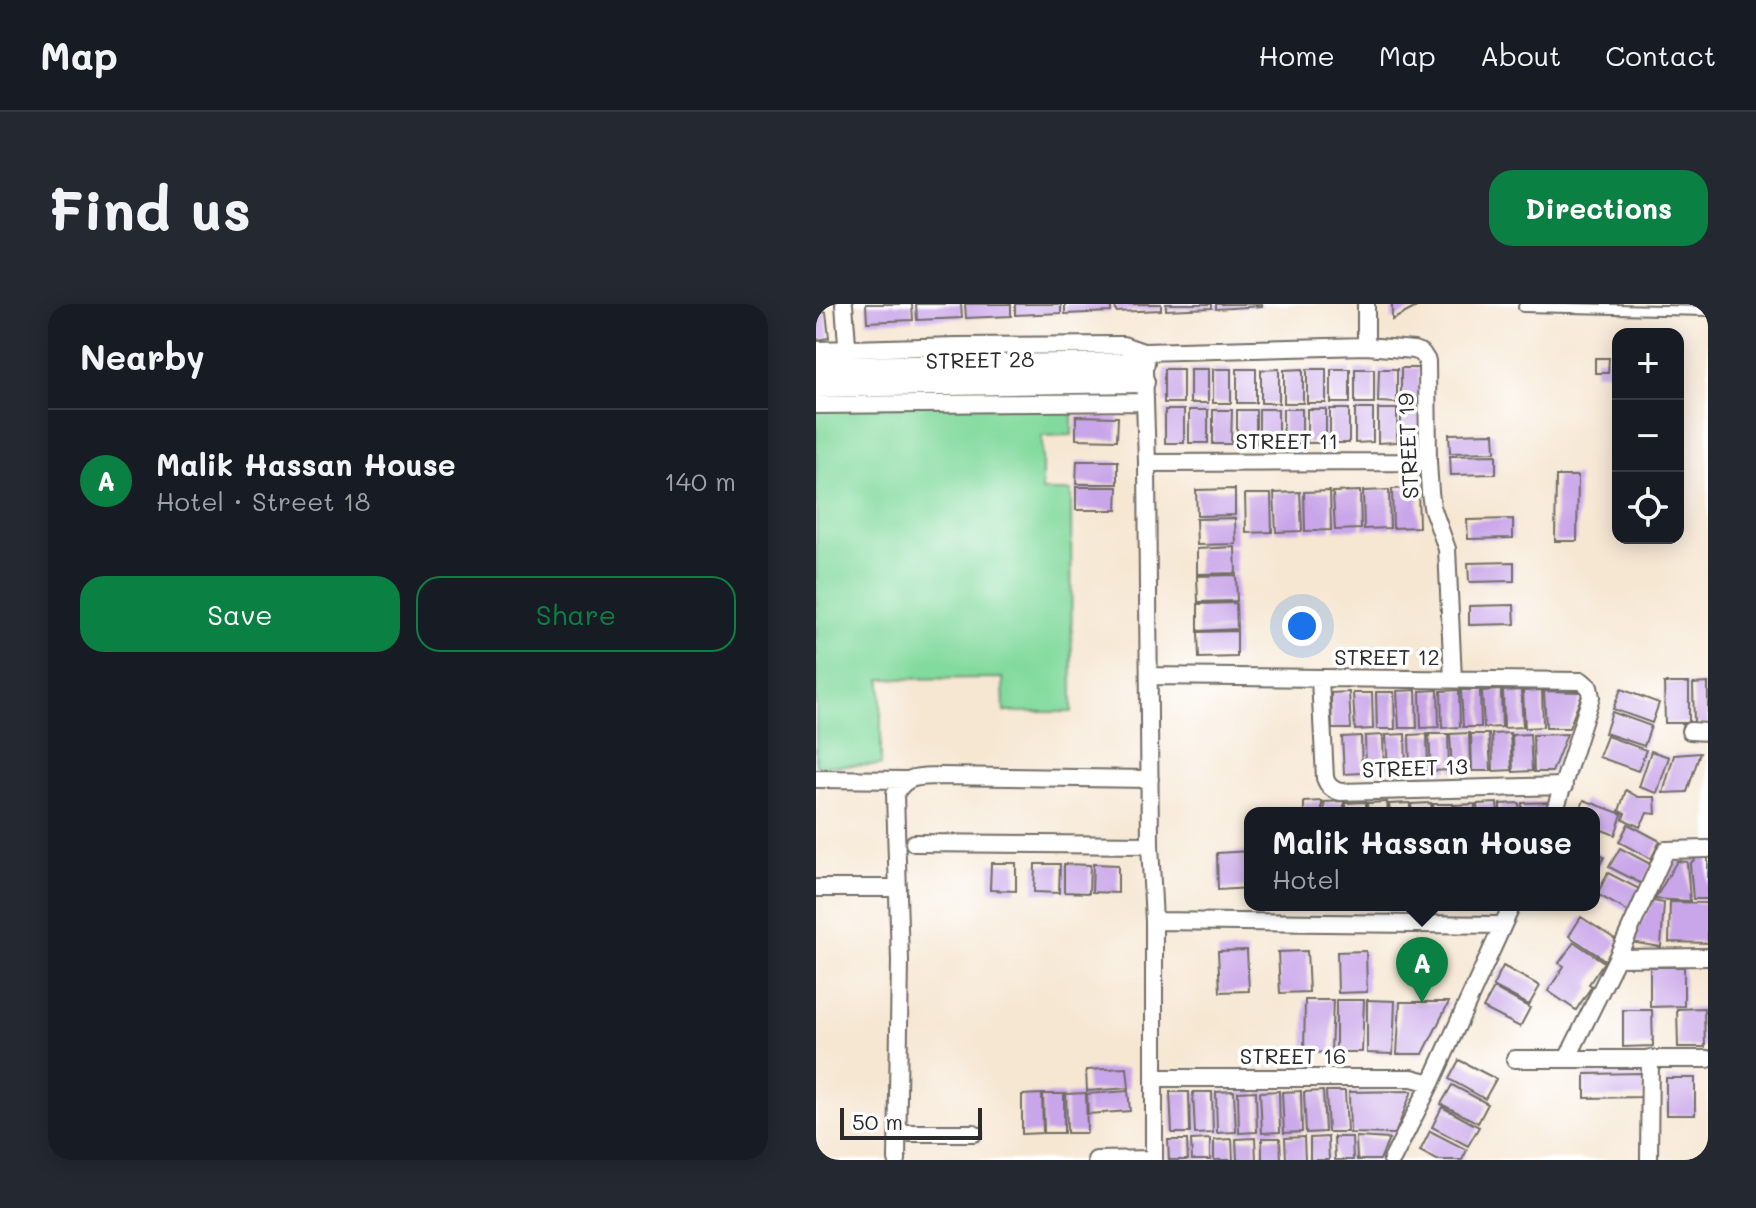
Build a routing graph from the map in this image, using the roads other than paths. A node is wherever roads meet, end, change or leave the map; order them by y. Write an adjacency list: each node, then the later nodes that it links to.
1 (844, 304): 7 (street)
2 (1366, 304): 5 (street)
3 (1523, 307): 4 (lane)
4 (1708, 311)
5 (1366, 346): 9 (street); 12 (street, STREET 19)
6 (816, 350): 7 (street)
7 (848, 358): 8 (street); 9 (street)
8 (816, 367)
9 (1144, 375): 10 (street, STREET 28); 11 (street); 13 (street)
10 (816, 387)
11 (816, 405)
12 (1428, 462): 13 (street, STREET 11); 16 (street, STREET 19)
13 (1147, 463): 14 (street)
14 (1149, 676): 15 (street, STREET 12); 20 (street)
15 (1320, 679): 16 (street, STREET 12); 22 (street, STREET 13)
16 (1453, 679): 22 (street, STREET 12)
17 (1690, 731): 18 (street)
18 (1708, 732)
19 (816, 779): 21 (street)
20 (1150, 779): 21 (street); 25 (street)
21 (906, 780): 28 (street)
22 (1564, 786): 23 (street)
23 (1556, 807)
24 (914, 843): 25 (street)
25 (1150, 845): 30 (street)
26 (1708, 849): 33 (street)
27 (816, 888): 28 (street)
28 (898, 888): 40 (street)
29 (1509, 911): 31 (street)
30 (1154, 921): 31 (street); 38 (street)
31 (1503, 925): 39 (street)
32 (1708, 957): 33 (street)
33 (1617, 958): 34 (street)
34 (1568, 1057): 35 (street); 36 (street)
35 (1650, 1058): 37 (street); 46 (street)
36 (1515, 1059)
37 (1708, 1059)
38 (1154, 1078): 39 (street, STREET 16); 44 (street)
39 (1431, 1083): 45 (street)
40 (897, 1133): 41 (street); 42 (street)
41 (974, 1133)
42 (897, 1160)
43 (1096, 1160): 44 (street)
44 (1154, 1160)
45 (1392, 1160)
46 (1649, 1160)

